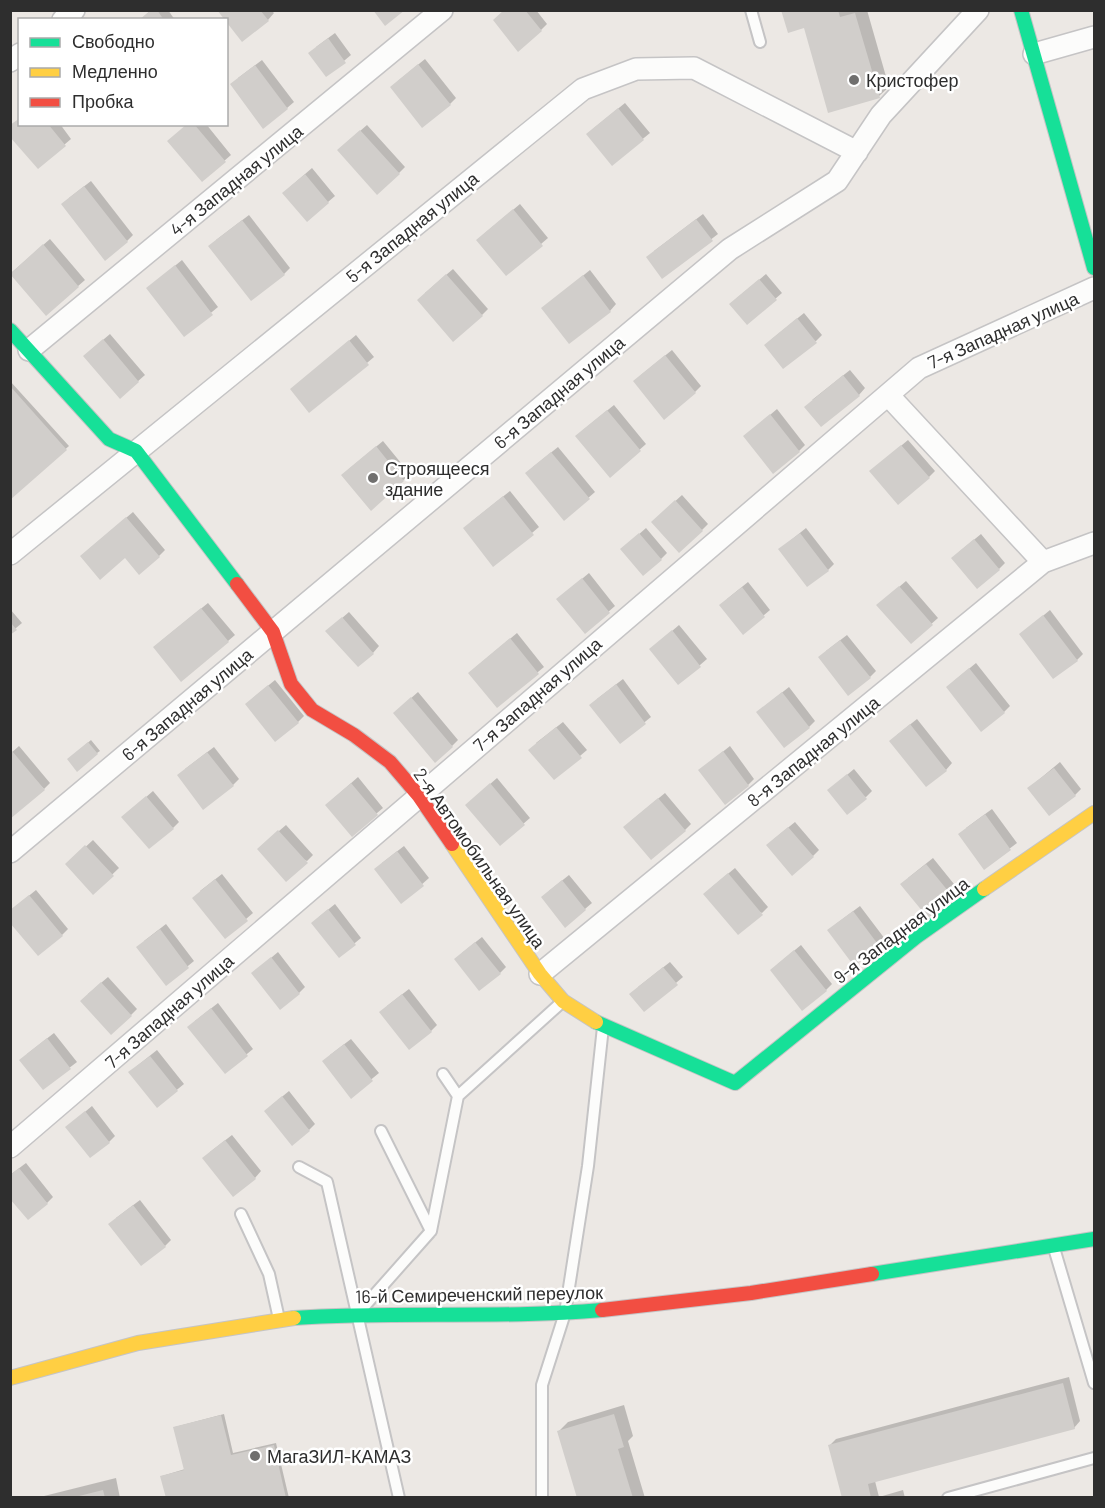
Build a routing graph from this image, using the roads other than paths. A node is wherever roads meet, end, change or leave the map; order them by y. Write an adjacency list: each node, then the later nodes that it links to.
1 (442, 10): 12 (street, 4-я Западная улица)
2 (751, 10): 6 (lane)
3 (978, 10): 8 (street, 6-я Западная улица)
4 (1021, 10): 7 (street)
5 (1095, 37): 7 (street)
6 (760, 42)
7 (1034, 54): 9 (street)
8 (856, 152): 14 (street, 5-я Западная улица); 18 (street, 6-я Западная улица)
9 (1095, 268)
10 (1095, 288): 13 (street, 7-я Западная улица)
11 (10, 330): 12 (street, 2-я Автомобильная улица)
12 (29, 350): 14 (street, 2-я Автомобильная улица)
13 (888, 395): 17 (street); 19 (street, 7-я Западная улица)
14 (135, 451): 16 (street, 5-я Западная улица); 18 (street, 2-я Автомобильная улица)
15 (1095, 543): 17 (street, 8-я Западная улица)
16 (10, 554)
17 (1043, 562): 22 (street, 8-я Западная улица)
18 (273, 632): 19 (street, 2-я Автомобильная улица); 21 (street, 6-я Западная улица)
19 (419, 796): 22 (street, 2-я Автомобильная улица); 29 (street, 7-я Западная улица)
20 (1095, 813): 26 (street, 9-я Западная улица)
21 (10, 852)
22 (540, 974): 23 (street, 2-я Автомобильная улица)
23 (563, 1001): 24 (street, 2-я Автомобильная улица); 27 (lane)
24 (603, 1026): 26 (street, 2-я Автомобильная улица); 35 (lane)
25 (442, 1074): 27 (lane)
26 (735, 1083)
27 (458, 1096): 32 (lane)
28 (381, 1131): 32 (lane)
29 (10, 1147)
30 (299, 1167): 36 (lane)
31 (241, 1214): 37 (lane)
32 (431, 1232): 36 (lane)
33 (1095, 1239): 34 (street, 16-й Семиреченский переулок)
34 (1053, 1245): 35 (street, 16-й Семиреченский переулок); 39 (lane)
35 (565, 1313): 36 (street, 16-й Семиреченский переулок); 42 (lane)
36 (357, 1314): 37 (street, 16-й Семиреченский переулок); 41 (lane)
37 (279, 1319): 38 (street, 16-й Семиреченский переулок)
38 (10, 1378)
39 (1095, 1383)
40 (1095, 1458): 43 (lane)
41 (399, 1497)
42 (542, 1497)
43 (948, 1497)

